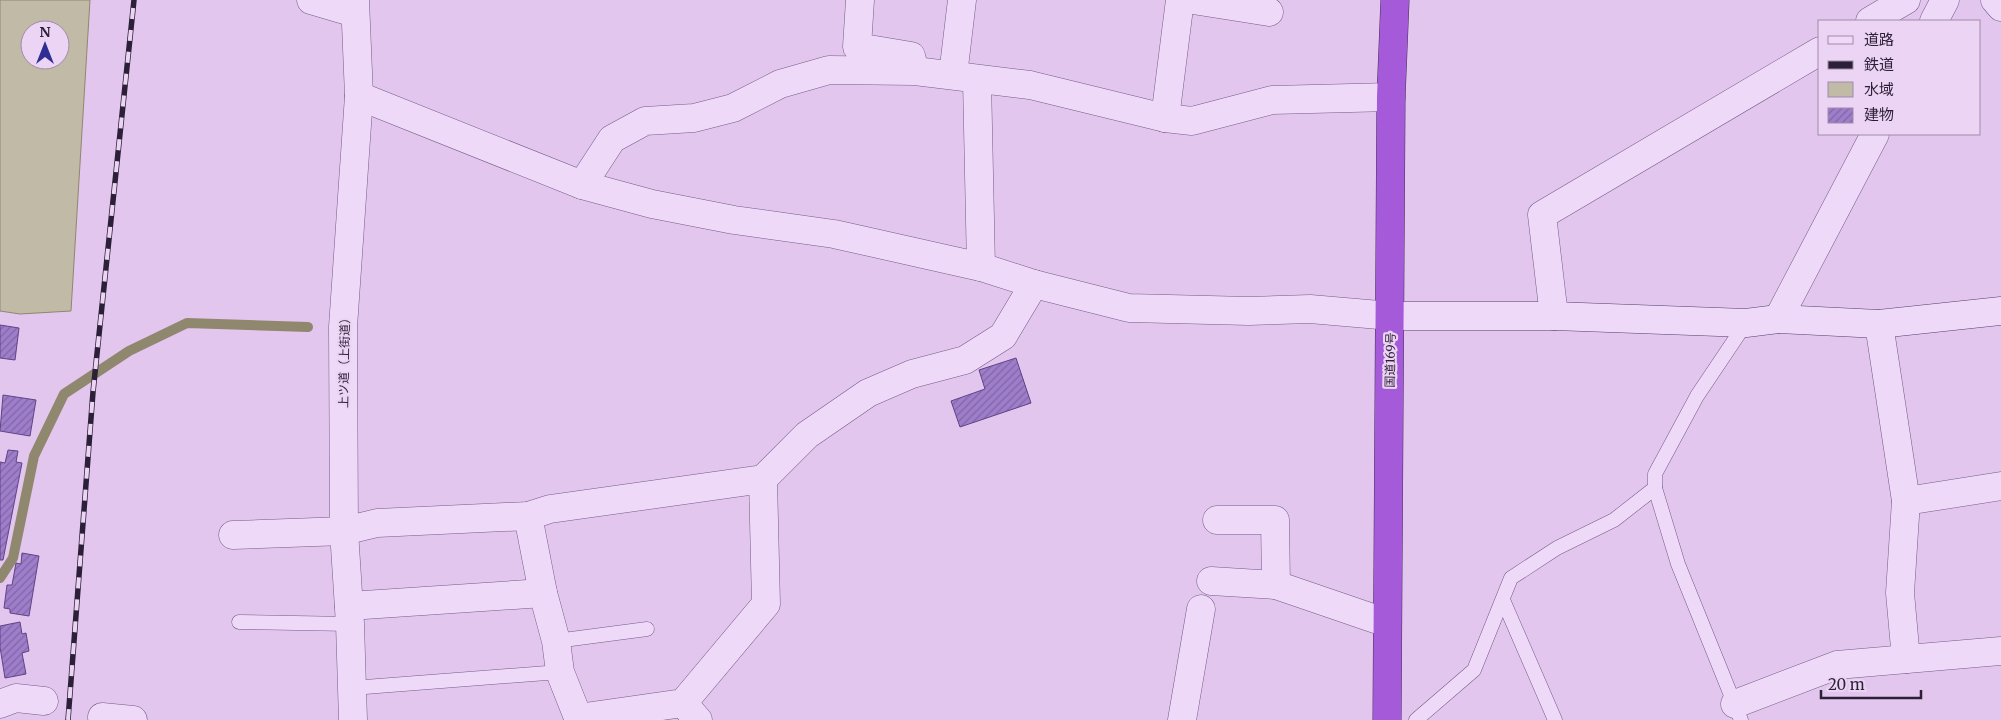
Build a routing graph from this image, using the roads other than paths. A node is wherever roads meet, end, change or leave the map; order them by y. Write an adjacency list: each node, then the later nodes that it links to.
1 (311, 0): 11 (street)
2 (860, 0): 16 (street)
3 (962, 0): 17 (street)
4 (1180, 0): 20 (street)
5 (1193, 0): 12 (street)
6 (1906, 0): 13 (street)
7 (1946, 0): 14 (street)
8 (1995, 0): 10 (street)
9 (1395, 1): 19 (highway, 国道169号)
10 (2001, 6)
11 (355, 7): 18 (street, 上ツ道（上街道）)
12 (1269, 12)
13 (1872, 20)
14 (1935, 20)
15 (1818, 52): 27 (street)
16 (915, 71): 17 (street); 22 (street)
17 (965, 77): 20 (street); 23 (street)
18 (359, 96): 22 (street); 37 (street, 上ツ道（上街道）)
19 (1391, 97): 20 (street); 26 (highway, 国道169号)
20 (1165, 118)
21 (1874, 135): 28 (street)
22 (582, 185): 23 (street)
23 (981, 267): 24 (street)
24 (1034, 284): 26 (street); 31 (street)
25 (2001, 311): 30 (street)
26 (1391, 316): 27 (street); 46 (highway, 国道169号)
27 (1554, 316): 29 (street)
28 (1778, 319): 29 (street); 30 (street)
29 (1746, 323): 33 (lane)
30 (1879, 324): 34 (street)
31 (763, 478): 35 (street); 55 (street)
32 (2001, 486): 34 (street)
33 (1655, 488): 42 (lane); 56 (lane)
34 (1906, 501): 50 (street)
35 (528, 516): 37 (street); 41 (street)
36 (1217, 520): 40 (street)
37 (344, 531): 38 (street); 44 (street, 上ツ道（上街道）)
38 (233, 535)
39 (1211, 581): 40 (street)
40 (1276, 585): 46 (street)
41 (543, 593): 44 (street); 48 (street)
42 (1502, 600): 63 (lane); 64 (lane)
43 (1201, 609): 61 (street)
44 (350, 615): 45 (lane); 52 (street, 上ツ道（上街道）)
45 (239, 622)
46 (1387, 623): 62 (highway, 国道169号)
47 (647, 629): 48 (lane)
48 (556, 641): 51 (street)
49 (2001, 651): 50 (street)
50 (1906, 659): 56 (street)
51 (560, 672): 52 (lane); 58 (street)
52 (352, 688): 60 (street, 上ツ道（上街道）)
53 (44, 701): 54 (street)
54 (0, 704)
55 (690, 712): 58 (street)
56 (1738, 712)
57 (102, 717): 59 (street)
58 (579, 719)
59 (133, 720)
60 (353, 720)
61 (1182, 720)
62 (1387, 720)
63 (1416, 720)
64 (1555, 720)

